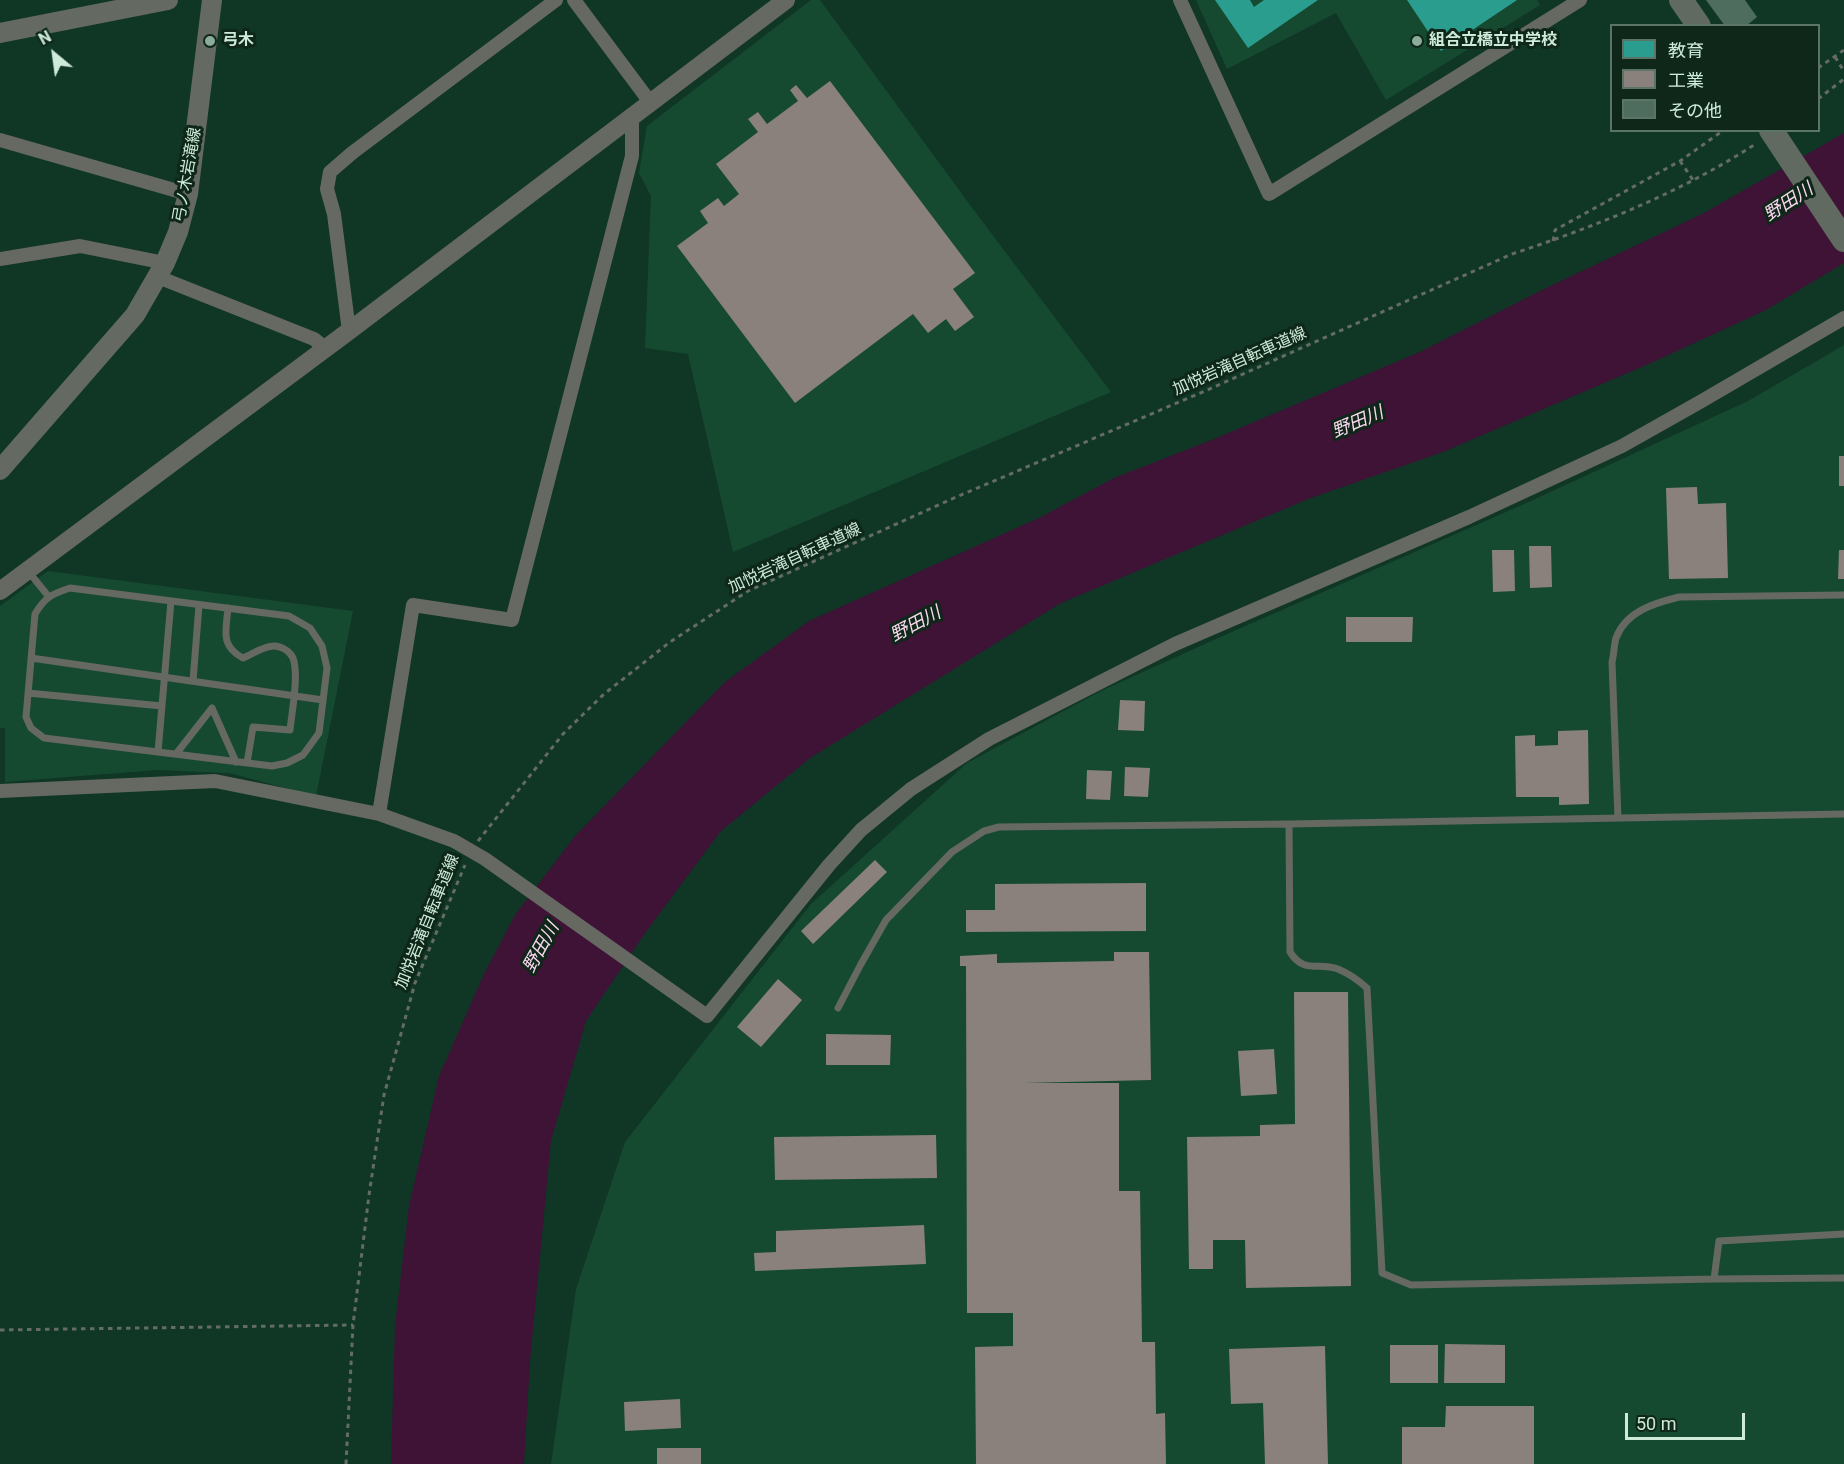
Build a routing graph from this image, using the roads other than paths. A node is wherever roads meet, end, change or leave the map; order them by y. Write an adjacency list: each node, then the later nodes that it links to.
1 (168, 0): 10 (main road)
2 (212, 0): 15 (main road, 弓ノ木岩滝線)
3 (556, 0): 20 (street)
4 (574, 0): 11 (street)
5 (786, 0): 11 (street)
6 (1180, 0): 7 (street)
7 (1580, 0)
8 (1681, 0): 9 (highway)
9 (1698, 24)
10 (0, 33)
11 (650, 102): 12 (street)
12 (632, 115): 20 (street); 42 (street)
13 (1766, 136): 16 (highway, bridge)
14 (0, 140): 15 (street)
15 (188, 195): 18 (main road, 弓ノ木岩滝線)
16 (1844, 240)
17 (0, 259): 18 (street)
18 (161, 270): 21 (street); 22 (main road, 弓ノ木岩滝線)
19 (1844, 318): 42 (street)
20 (349, 331): 21 (street)
21 (325, 348): 23 (street)
22 (0, 470)
23 (28, 571): 24 (street); 26 (lane)
24 (0, 591)
25 (1844, 595): 44 (lane)
26 (49, 597): 27 (lane); 30 (lane)
27 (171, 601): 28 (lane); 31 (lane)
28 (199, 605): 29 (lane); 32 (lane)
29 (228, 608): 34 (lane); 35 (lane)
30 (31, 658): 31 (lane); 33 (lane)
31 (164, 677): 32 (lane); 36 (lane)
32 (193, 681): 34 (lane)
33 (28, 693): 36 (lane); 37 (lane)
34 (294, 696): 35 (lane); 40 (lane)
35 (323, 700): 40 (lane)
36 (162, 706): 37 (lane)
37 (158, 752): 38 (lane)
38 (176, 754): 39 (lane); 39 (lane)
39 (236, 762): 40 (lane)
40 (247, 763)
41 (0, 791): 42 (street)
42 (379, 814)
43 (1844, 814): 44 (lane)
44 (1618, 818): 45 (lane)
45 (1289, 824): 46 (lane); 49 (lane)
46 (838, 1008)
47 (1844, 1234): 49 (lane)
48 (1844, 1278): 49 (lane)
49 (1714, 1279)

